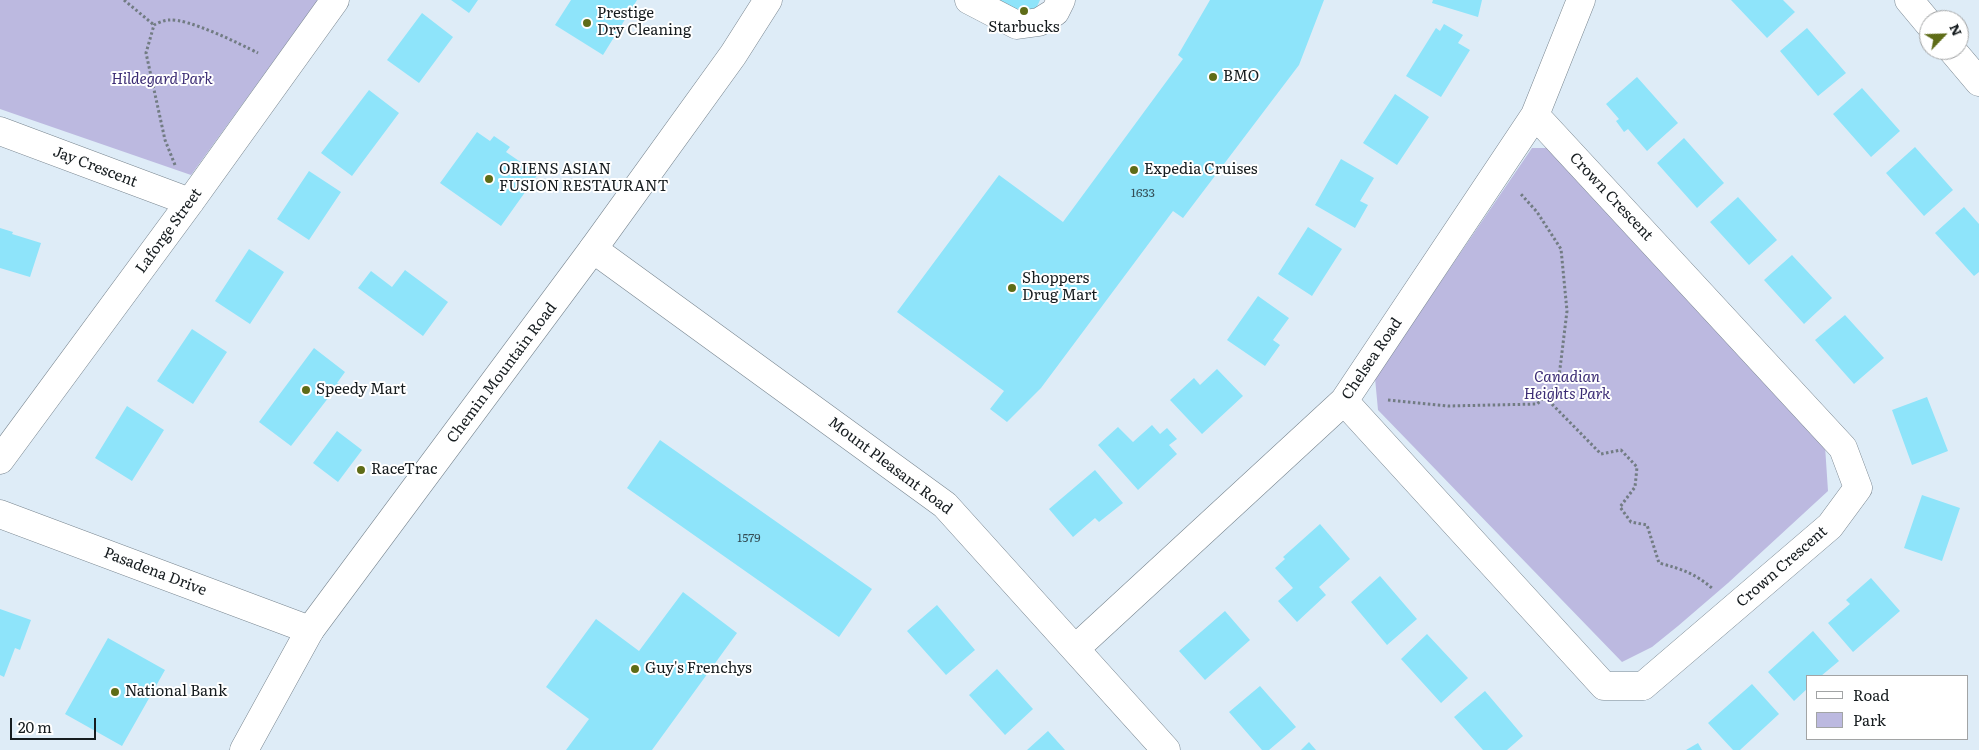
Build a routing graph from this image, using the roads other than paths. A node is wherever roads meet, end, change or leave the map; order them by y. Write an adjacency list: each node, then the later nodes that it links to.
1 (335, 0): 12 (street, Laforge Street)
2 (768, 0): 13 (street, Chemin Mountain Road)
3 (969, 0): 4 (street)
4 (1061, 0)
5 (1581, 0): 10 (street, Chelsea Road)
6 (1909, 0): 7 (street)
7 (1919, 12)
8 (1960, 60): 9 (street)
9 (1979, 82)
10 (1535, 115): 14 (street, Chelsea Road); 14 (street, Crown Crescent)
11 (0, 132): 12 (street, Jay Crescent)
12 (190, 202): 15 (street, Laforge Street)
13 (594, 249): 17 (street, Chemin Mountain Road); 18 (street, Mount Pleasant Road)
14 (1344, 402): 18 (street, Chelsea Road)
15 (0, 460)
16 (0, 514): 17 (street, Pasadena Drive)
17 (310, 630): 19 (street, Chemin Mountain Road)
18 (1075, 649): 20 (street, Mount Pleasant Road)
19 (244, 750)
20 (1166, 750)

